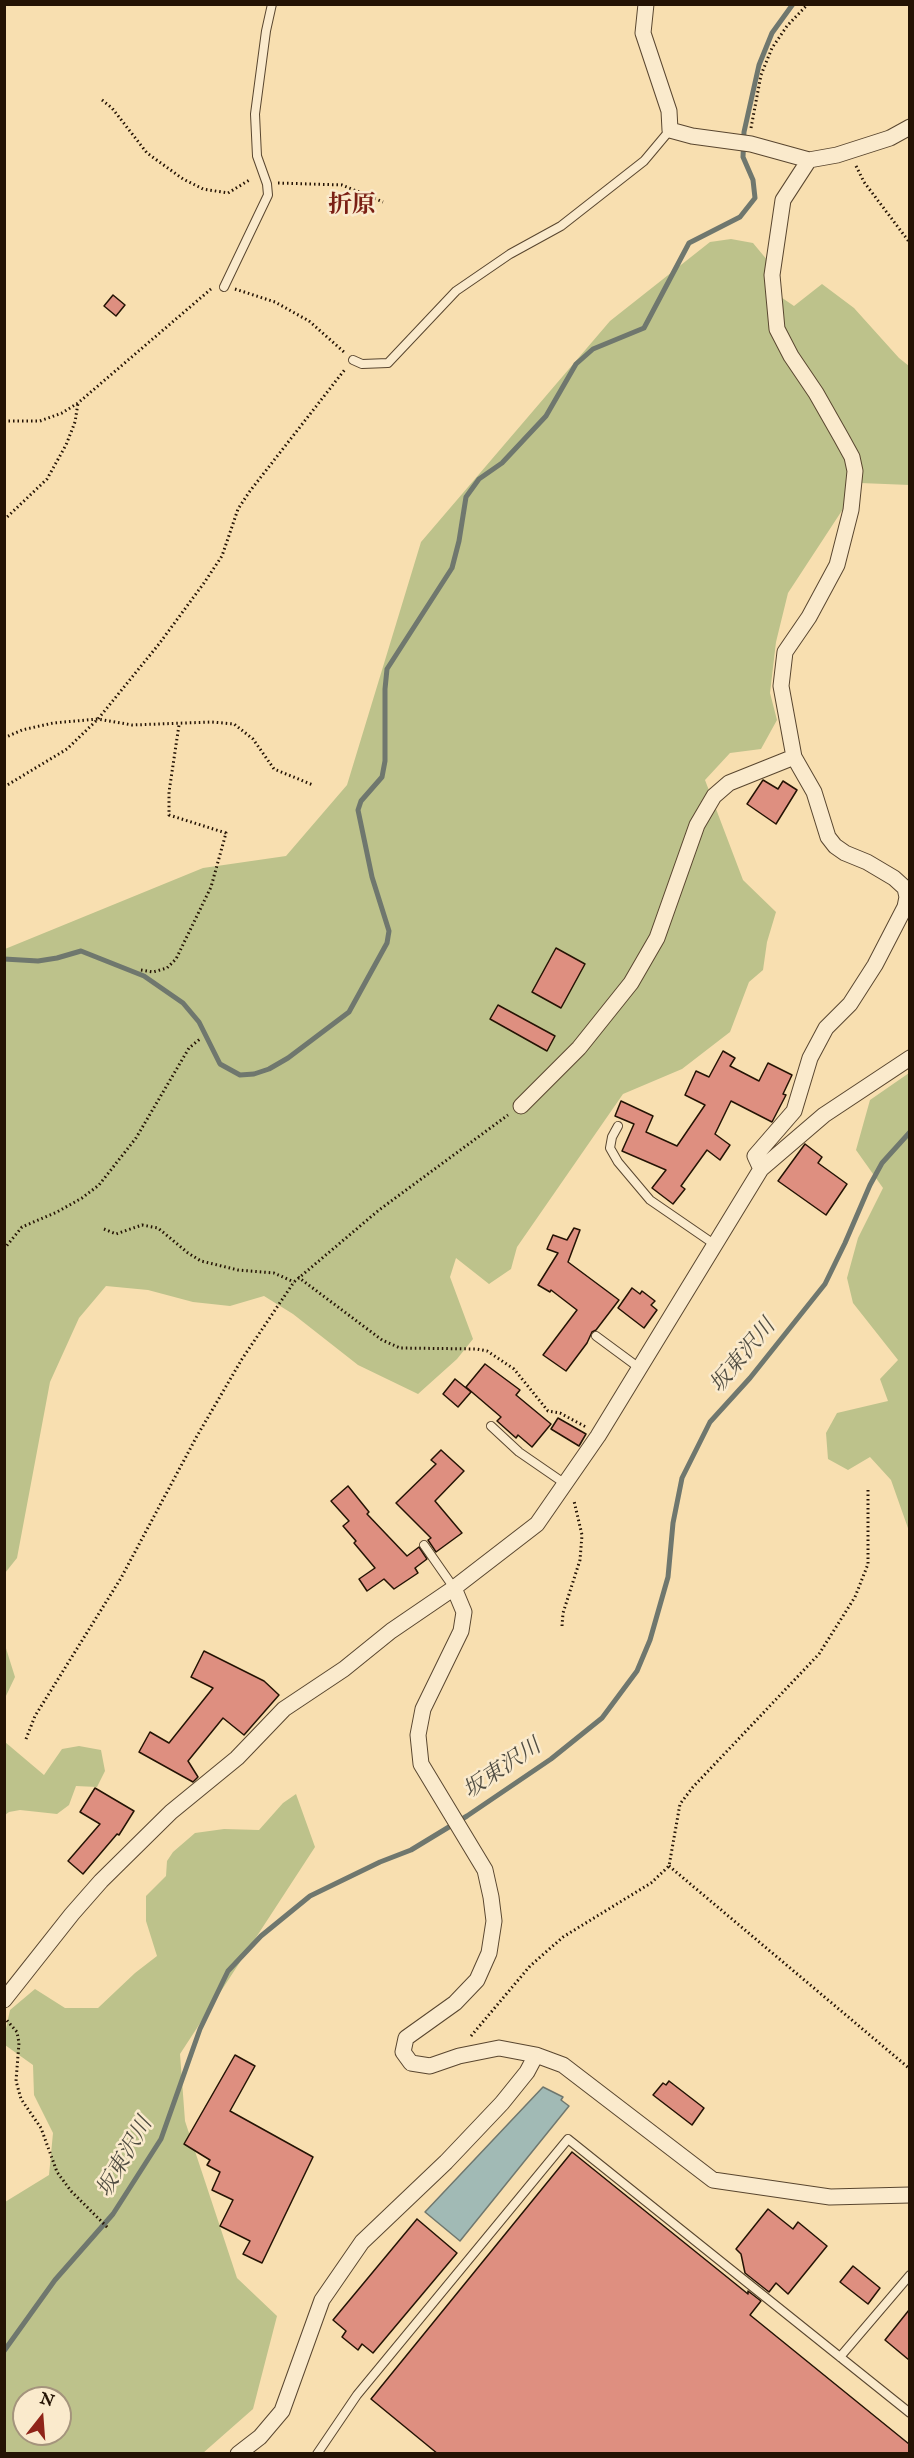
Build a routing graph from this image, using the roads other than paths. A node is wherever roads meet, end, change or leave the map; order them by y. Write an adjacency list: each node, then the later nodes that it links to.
1 (273, 4): 6 (lane)
2 (646, 4): 4 (street)
3 (909, 127): 5 (street)
4 (670, 130): 5 (street); 7 (lane)
5 (809, 160): 8 (street)
6 (224, 287)
7 (352, 360)
8 (794, 757): 10 (street); 12 (street)
9 (909, 1058): 12 (street)
10 (521, 1106)
11 (618, 1126): 13 (lane)
12 (761, 1169): 13 (street)
13 (714, 1244): 15 (street)
14 (596, 1336): 15 (lane)
15 (638, 1367): 17 (street)
16 (491, 1426): 17 (lane)
17 (564, 1483): 19 (street)
18 (424, 1545): 19 (lane)
19 (454, 1588): 20 (street); 21 (street)
20 (4, 2000)
21 (536, 2055): 22 (street); 26 (street)
22 (909, 2195)
23 (909, 2275): 24 (lane)
24 (840, 2357): 25 (lane); 27 (lane)
25 (909, 2413)
26 (238, 2454)
27 (317, 2454)

